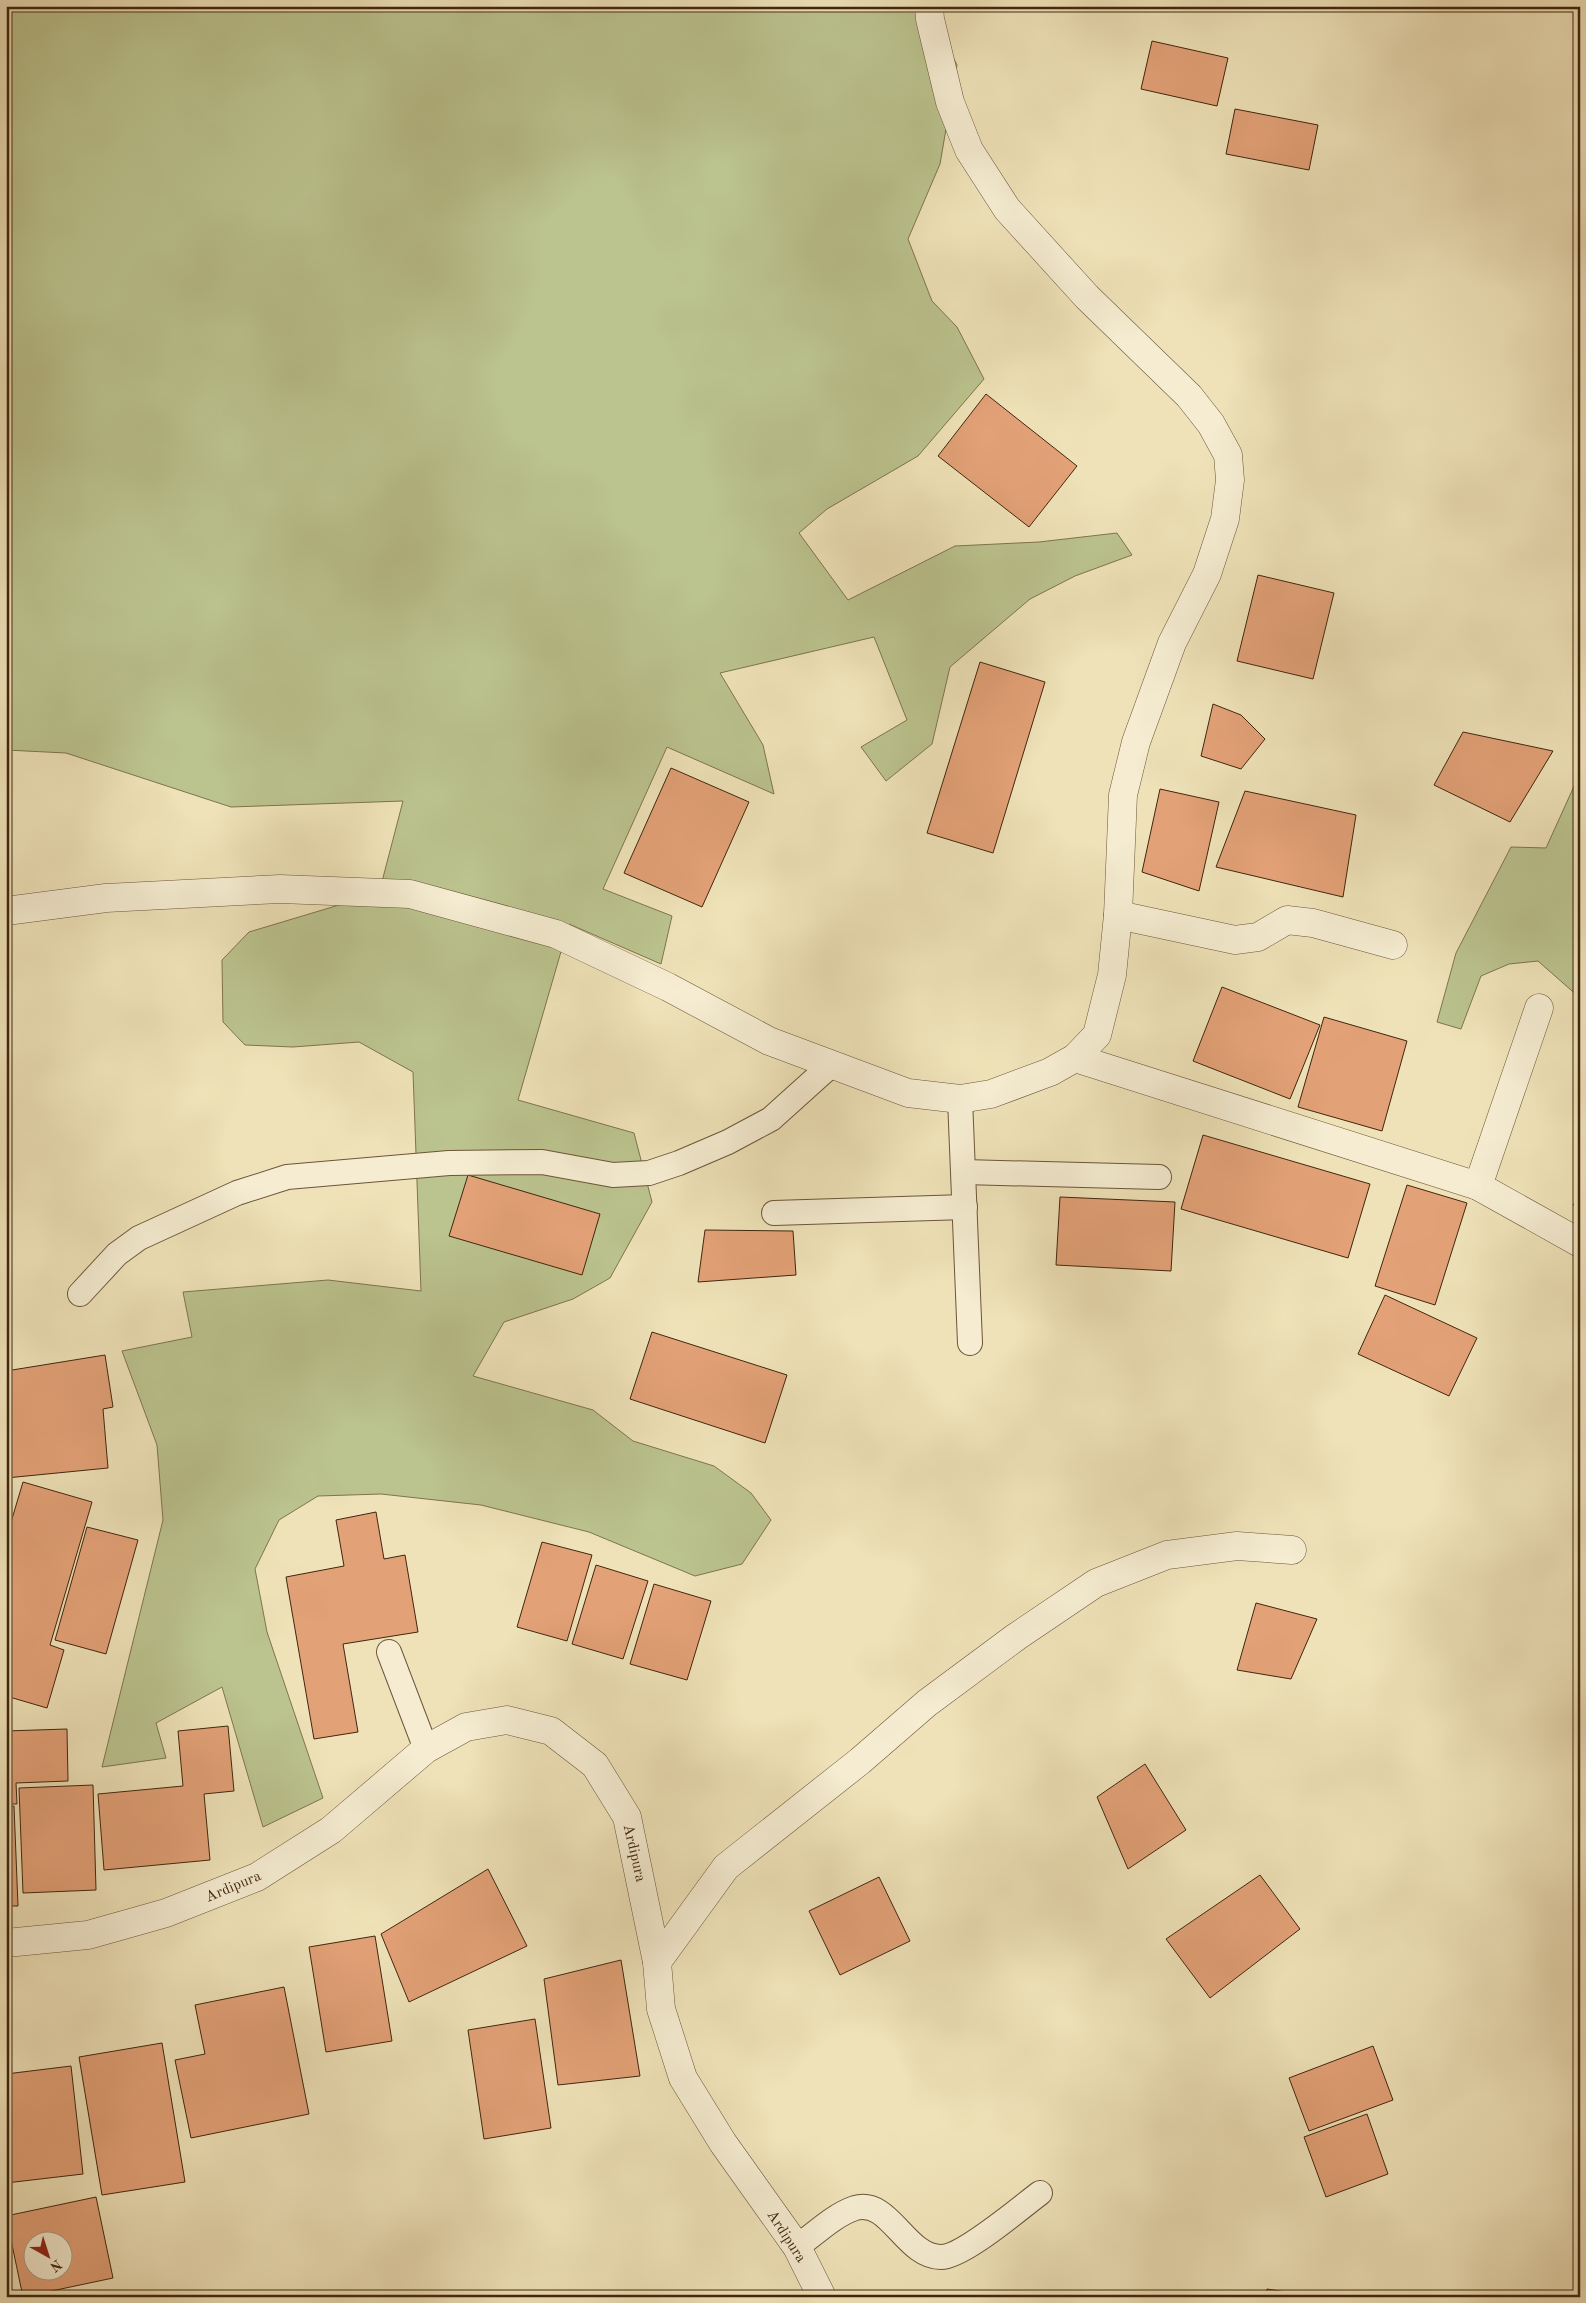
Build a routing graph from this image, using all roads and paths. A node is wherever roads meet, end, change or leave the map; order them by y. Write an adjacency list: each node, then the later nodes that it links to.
1 (928, 6): 3 (street)
2 (6, 911): 7 (street)
3 (1118, 914): 4 (street); 6 (street)
4 (1393, 945)
5 (1539, 1008): 11 (street)
6 (1075, 1058): 8 (street); 11 (street)
7 (831, 1065): 8 (street); 15 (lane)
8 (960, 1098): 9 (lane)
9 (964, 1172): 10 (lane); 12 (lane)
10 (1159, 1177)
11 (1478, 1186): 14 (street)
12 (965, 1207): 13 (lane); 16 (lane)
13 (774, 1214)
14 (1580, 1243)
15 (80, 1294)
16 (970, 1343)
17 (1292, 1550): 21 (street)
18 (389, 1652): 19 (lane)
19 (426, 1749): 20 (street, Ardipura); 21 (street, Ardipura)
20 (6, 1943)
21 (657, 1962): 23 (street, Ardipura)
22 (1040, 2193): 23 (lane)
23 (798, 2247): 24 (street, Ardipura)
24 (822, 2297)

